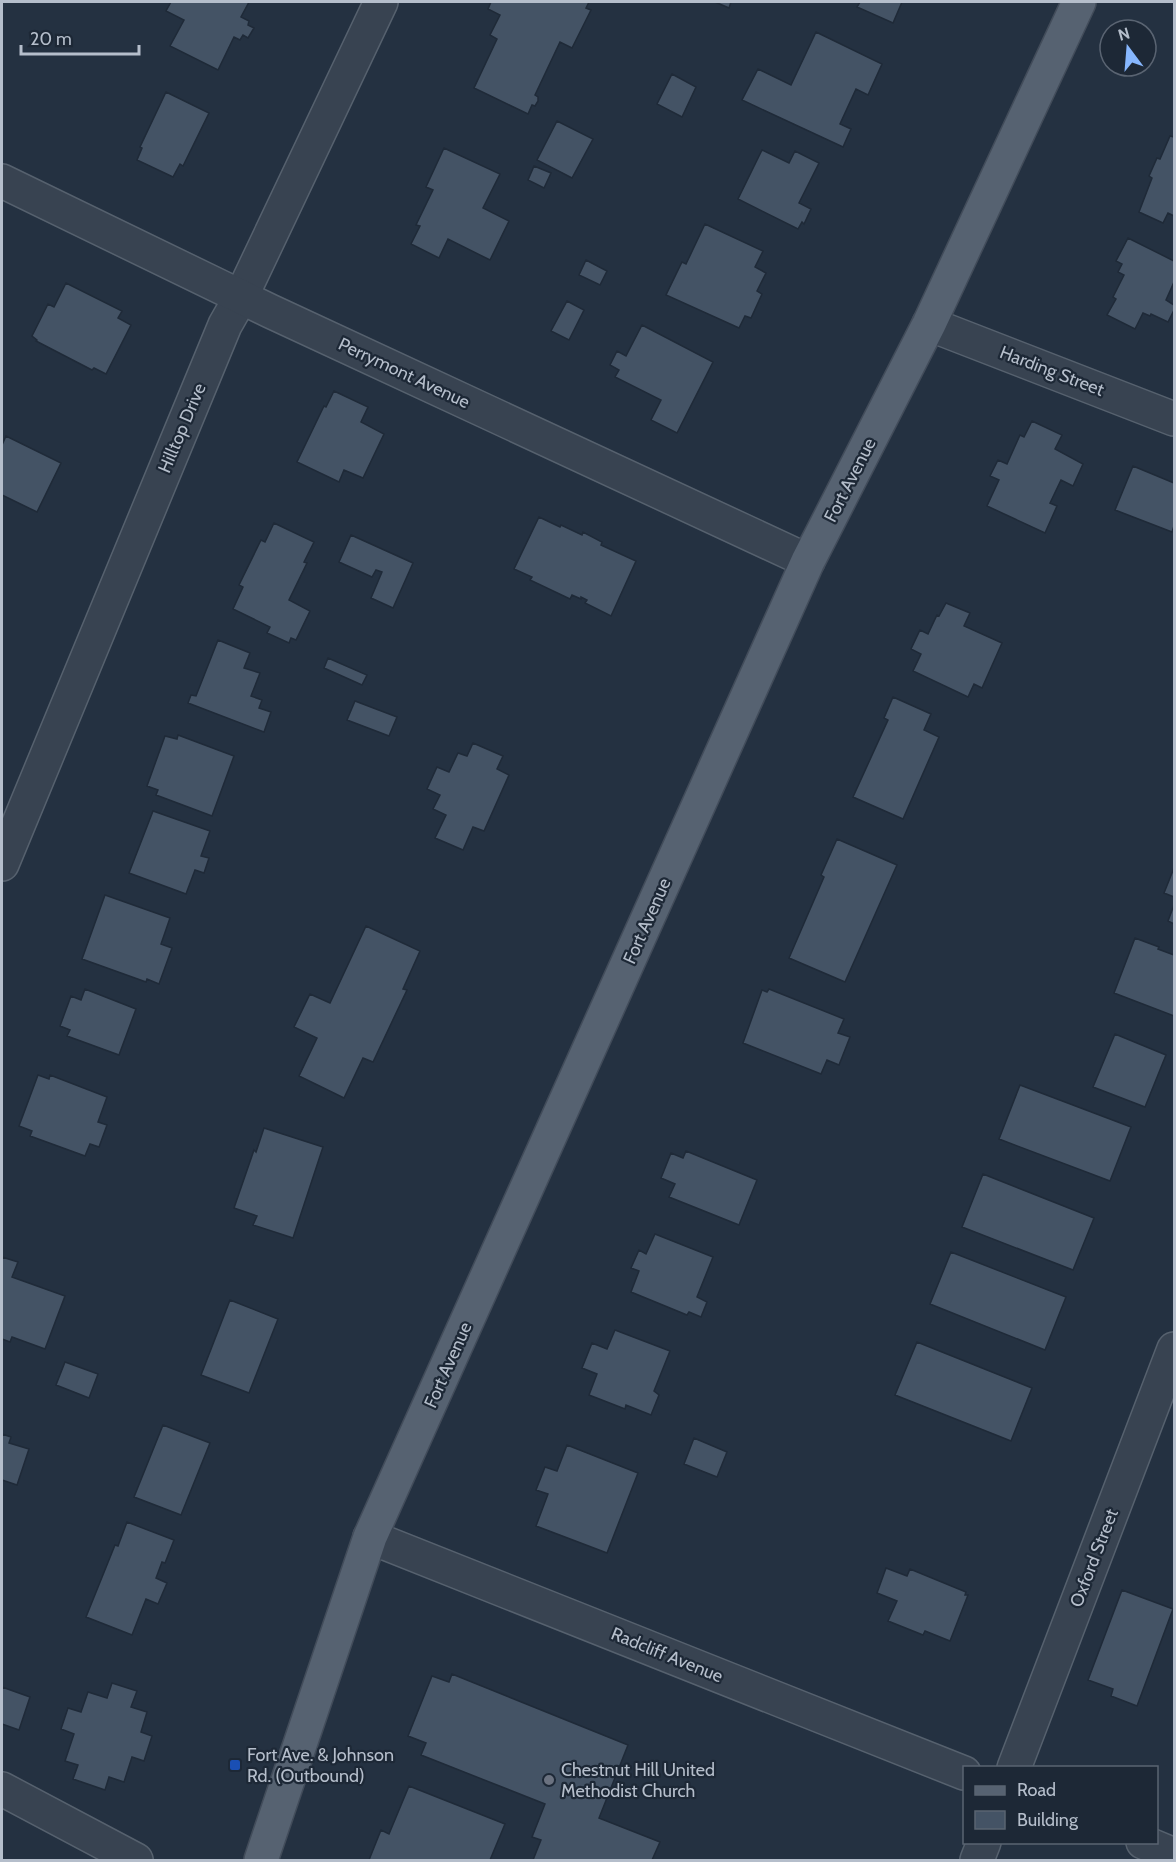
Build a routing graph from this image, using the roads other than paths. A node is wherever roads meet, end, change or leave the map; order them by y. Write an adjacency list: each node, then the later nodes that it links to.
1 (381, 2): 4 (street, Hilltop Drive)
2 (1079, 2): 5 (main road, Fort Avenue)
3 (2, 181): 4 (street, Perrymont Avenue)
4 (241, 297): 7 (street, Perrymont Avenue); 8 (street, Hilltop Drive)
5 (929, 324): 6 (street, Harding Street); 7 (main road, Fort Avenue)
6 (1174, 419)
7 (808, 561): 10 (main road, Fort Avenue)
8 (2, 864)
9 (1174, 1349): 11 (street, Oxford Street)
10 (370, 1537): 12 (street, Radcliff Avenue); 18 (main road, Fort Avenue)
11 (1014, 1766)
12 (963, 1773)
13 (2, 1789): 17 (street)
14 (983, 1844): 19 (street)
15 (1148, 1844): 16 (street)
16 (1174, 1855)
17 (136, 1860)
18 (261, 1860)
19 (977, 1860)

